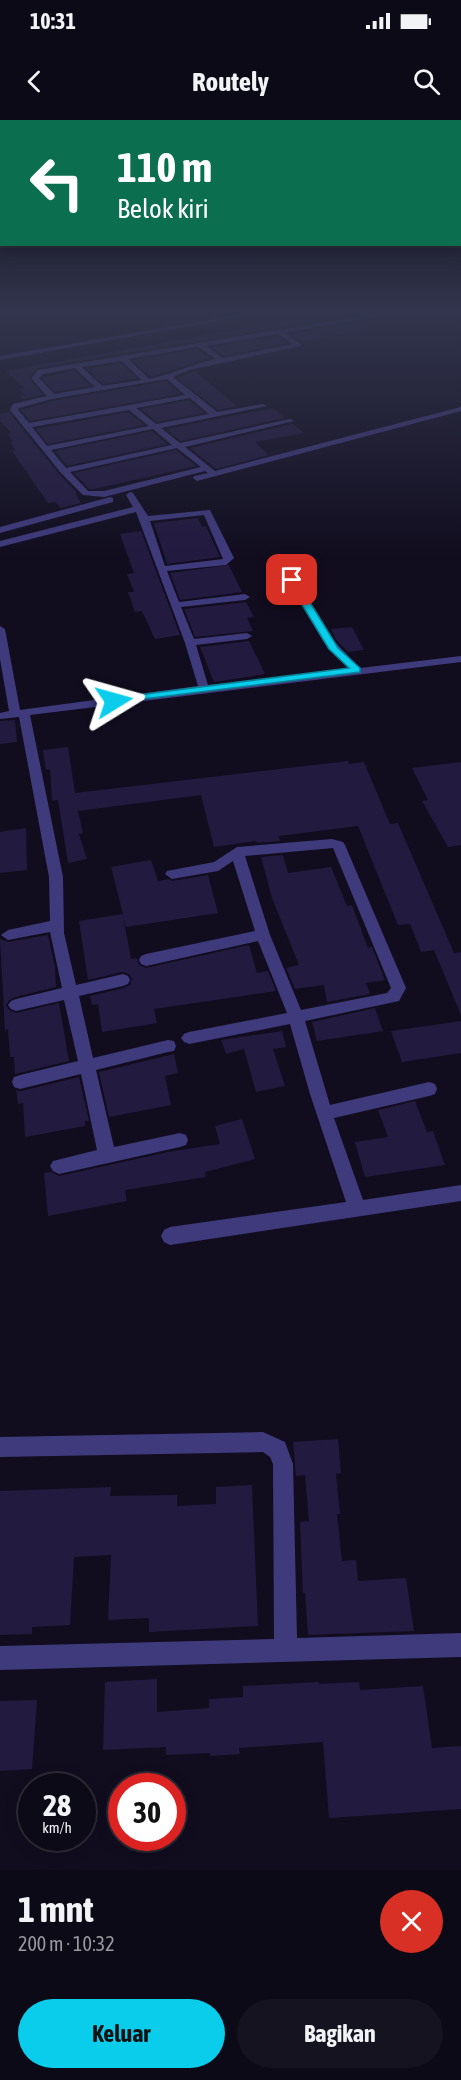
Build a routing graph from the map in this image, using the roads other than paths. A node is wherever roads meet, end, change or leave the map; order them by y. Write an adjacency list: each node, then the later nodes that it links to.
1 (48, 393): 5 (street)
2 (75, 393): 5 (street)
3 (186, 393): 4 (street)
4 (190, 396): 7 (street); 9 (street)
5 (52, 397): 11 (street)
6 (263, 406): 9 (street)
7 (130, 407): 11 (street); 12 (street)
8 (461, 409): 16 (street)
9 (215, 416): 12 (street)
10 (290, 421): 13 (street)
11 (27, 426): 14 (street)
12 (155, 427): 13 (street); 14 (street)
13 (177, 445): 15 (street); 16 (street)
14 (47, 448): 15 (street)
15 (64, 471): 16 (street)
16 (211, 471): 17 (street)
17 (134, 502): 18 (street); 19 (street); 20 (street)
18 (145, 519): 22 (street); 22 (street)
19 (0, 530)
20 (0, 544)
21 (280, 559): 29 (street)
22 (161, 570): 24 (street)
23 (245, 597): 24 (street)
24 (175, 605): 27 (street)
25 (0, 628): 31 (street)
26 (247, 636): 27 (street)
27 (190, 643): 30 (street)
28 (461, 659): 29 (street)
29 (356, 670): 30 (street)
30 (204, 689): 31 (street)
31 (19, 713): 32 (street); 35 (street)
32 (0, 716)
33 (237, 852): 34 (street); 37 (street); 42 (street)
34 (172, 874)
35 (57, 925): 36 (street); 40 (street)
36 (8, 935)
37 (263, 935): 38 (street); 42 (street)
38 (146, 960)
39 (123, 980): 40 (street)
40 (70, 993): 41 (street); 45 (street)
41 (16, 1005)
42 (296, 1017): 43 (street); 48 (street)
43 (189, 1038)
44 (168, 1046): 45 (street)
45 (87, 1065): 46 (street); 50 (street)
46 (20, 1082)
47 (429, 1089): 48 (street)
48 (325, 1113): 53 (street)
49 (180, 1140): 50 (street)
50 (107, 1155): 51 (street)
51 (59, 1166)
52 (461, 1193): 53 (street)
53 (357, 1209): 54 (street)
54 (170, 1236)
55 (0, 1447): 57 (street)
56 (461, 1645): 57 (street)
57 (286, 1650): 58 (street)
58 (0, 1658)

